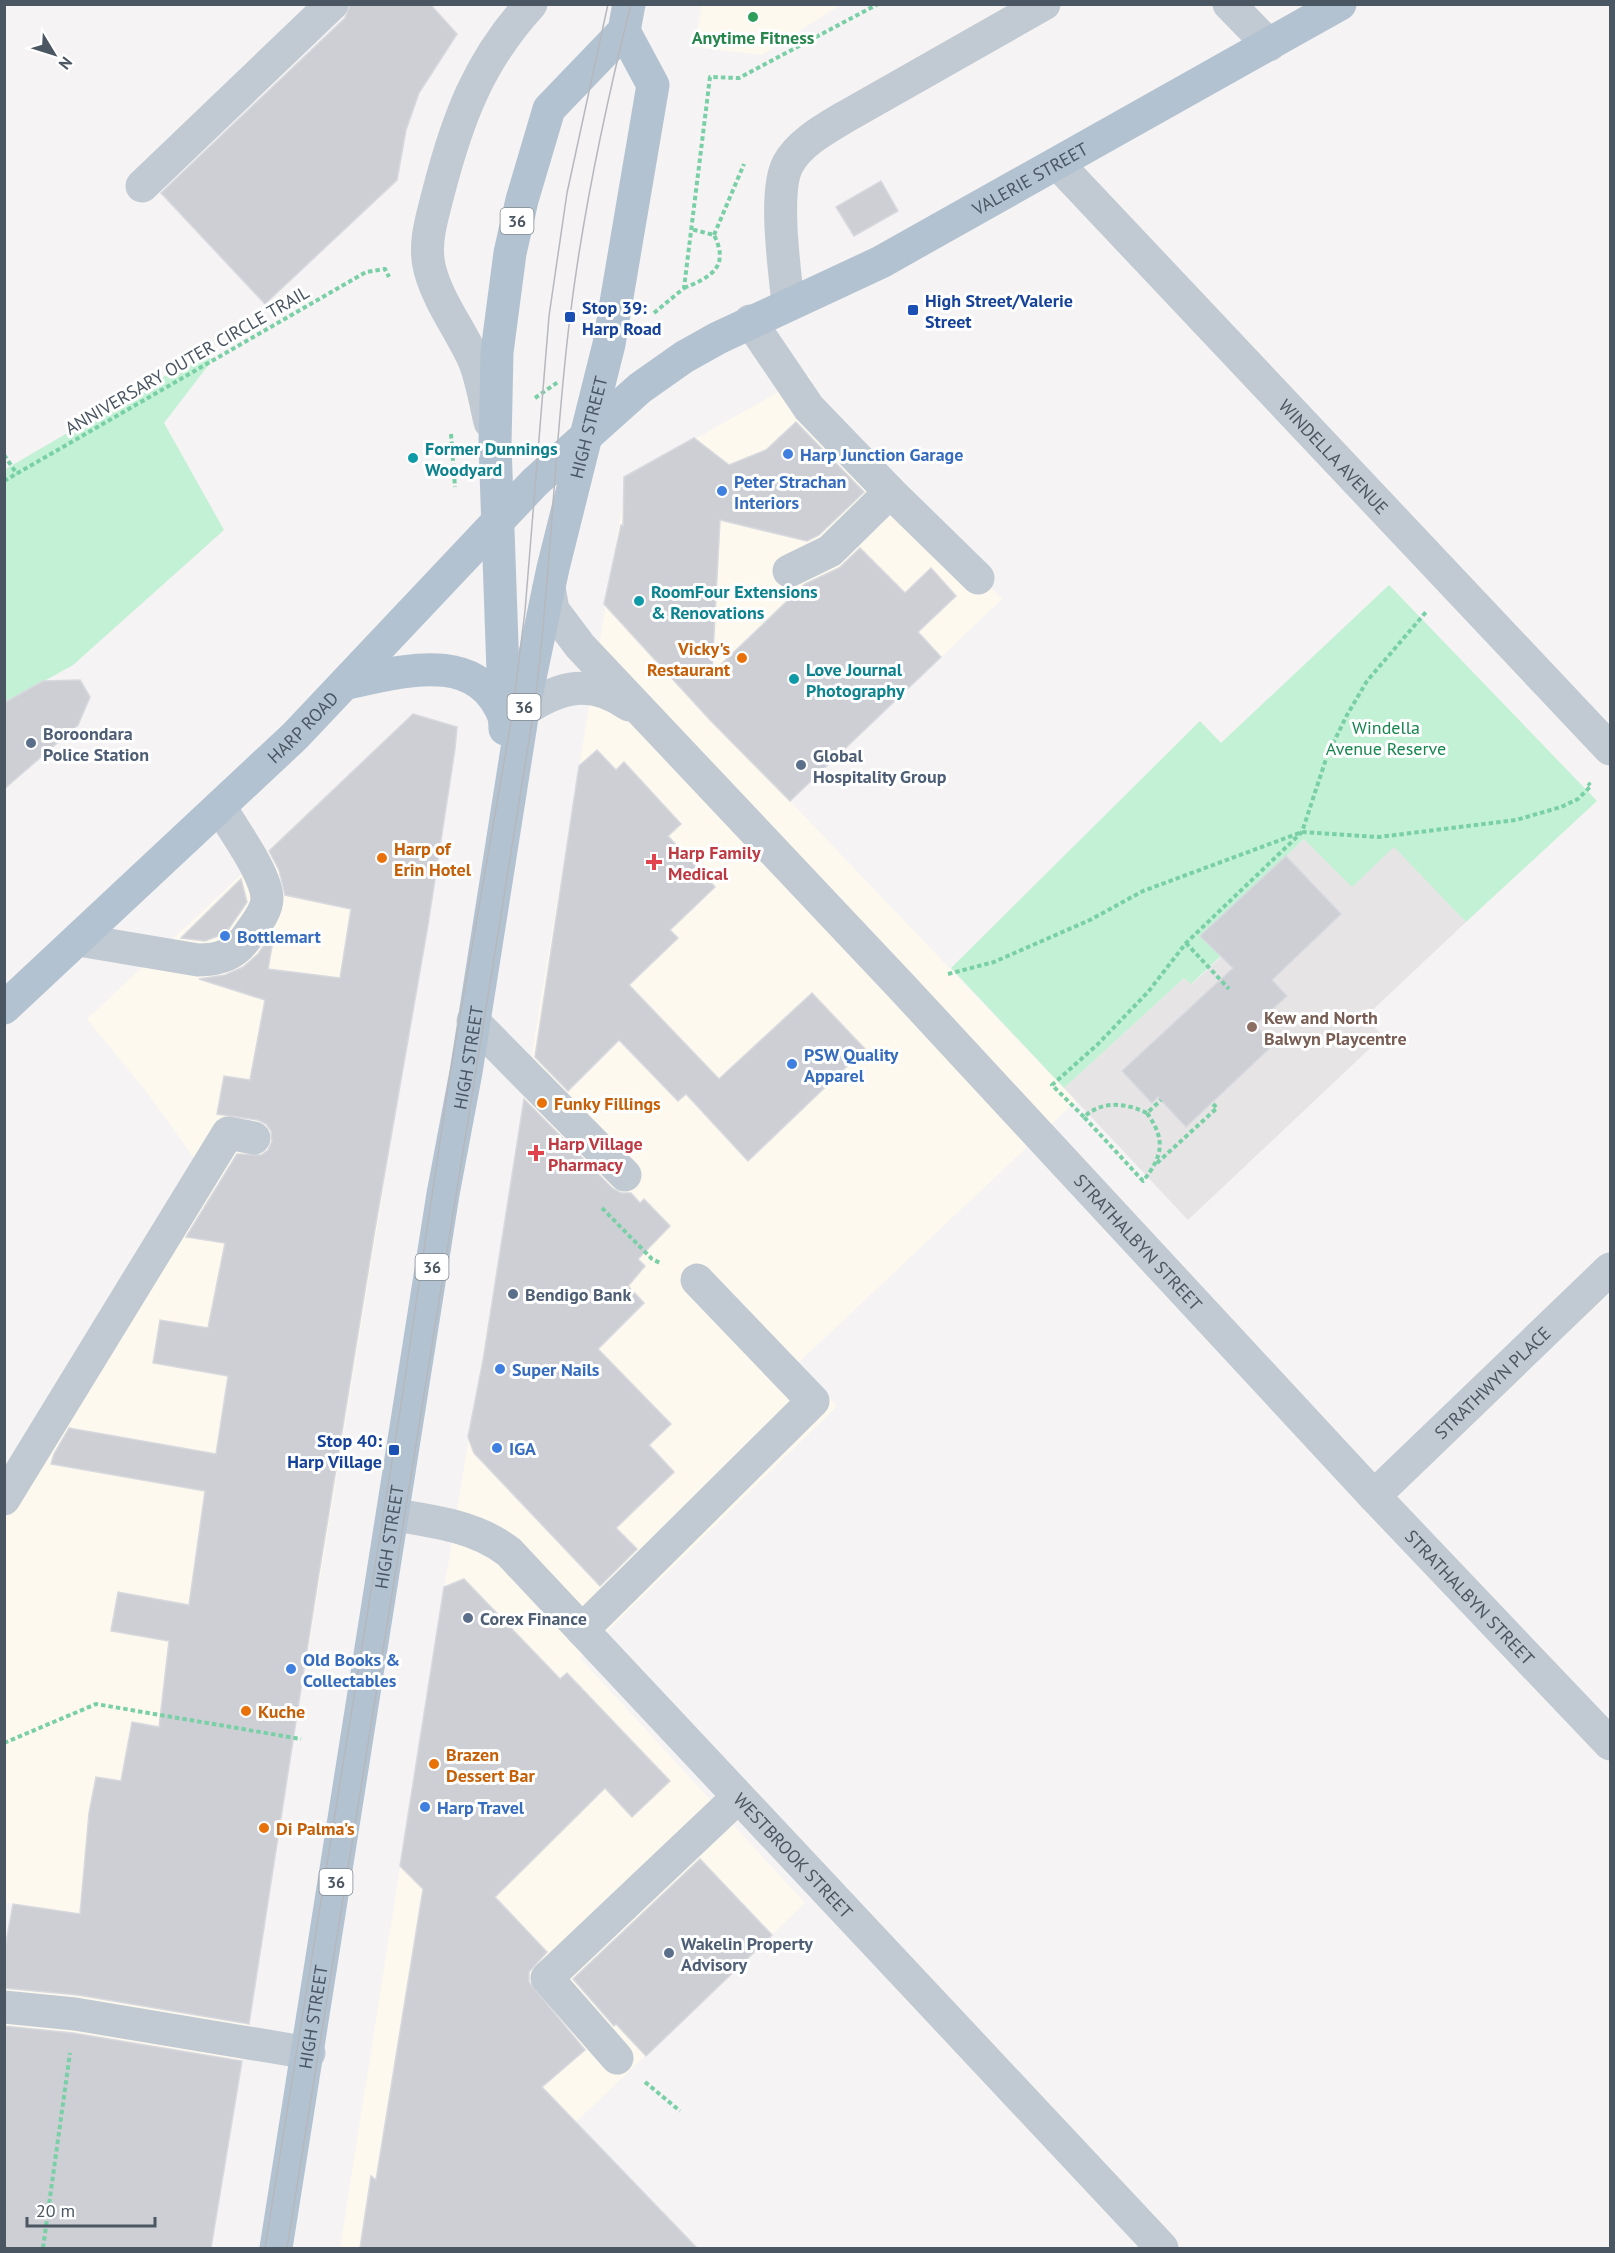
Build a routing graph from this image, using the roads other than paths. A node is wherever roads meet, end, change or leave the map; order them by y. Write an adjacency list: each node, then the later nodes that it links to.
1 (332, 4): 9 (street)
2 (531, 4): 13 (street, HIGH STREET)
3 (1044, 4): 10 (street)
4 (1228, 4): 7 (street)
5 (1340, 4): 7 (main road, VALERIE STREET)
6 (627, 18): 12 (main road, HIGH STREET / 36); 13 (main road, HIGH STREET / 36)
7 (1269, 45): 8 (main road, VALERIE STREET)
8 (1058, 164): 10 (main road, VALERIE STREET); 22 (street, WINDELLA AVENUE)
9 (142, 186)
10 (788, 304): 11 (main road, VALERIE STREET)
11 (750, 321): 12 (main road, VALERIE STREET); 14 (street)
12 (588, 432): 15 (main road, HARP ROAD); 18 (main road, HIGH STREET / 36)
13 (495, 444): 15 (main road, HIGH STREET / 36)
14 (890, 492): 16 (street); 17 (street)
15 (498, 521): 19 (main road, HARP ROAD); 20 (main road, HIGH STREET / 36)
16 (789, 571)
17 (978, 578)
18 (549, 587): 20 (main road, HIGH STREET / 36); 21 (street, STRATHALBYN STREET)
19 (347, 683): 20 (main road); 23 (main road, HARP ROAD)
20 (514, 715): 21 (street, STRATHALBYN STREET); 26 (main road, HIGH STREET / 36)
21 (665, 738): 31 (street, STRATHALBYN STREET)
22 (1611, 748)
23 (221, 808): 24 (main road, HARP ROAD); 24 (street)
24 (79, 940): 25 (main road, HARP ROAD)
25 (4, 1008)
26 (474, 1021): 28 (street); 33 (main road, HIGH STREET / 36)
27 (254, 1137): 32 (street)
28 (625, 1175)
29 (1611, 1269): 31 (street, STRATHWYN PLACE)
30 (697, 1280): 34 (street)
31 (1374, 1496): 35 (street, STRATHALBYN STREET)
32 (4, 1499)
33 (394, 1515): 34 (street, WESTBROOK STREET); 38 (main road, HIGH STREET / 36)
34 (582, 1630): 36 (street, WESTBROOK STREET)
35 (1611, 1744)
36 (738, 1797): 39 (street); 41 (street, WESTBROOK STREET)
37 (4, 2007): 38 (street)
38 (309, 2053): 40 (main road, HIGH STREET / 36)
39 (617, 2058)
40 (276, 2248)
41 (1162, 2248)

